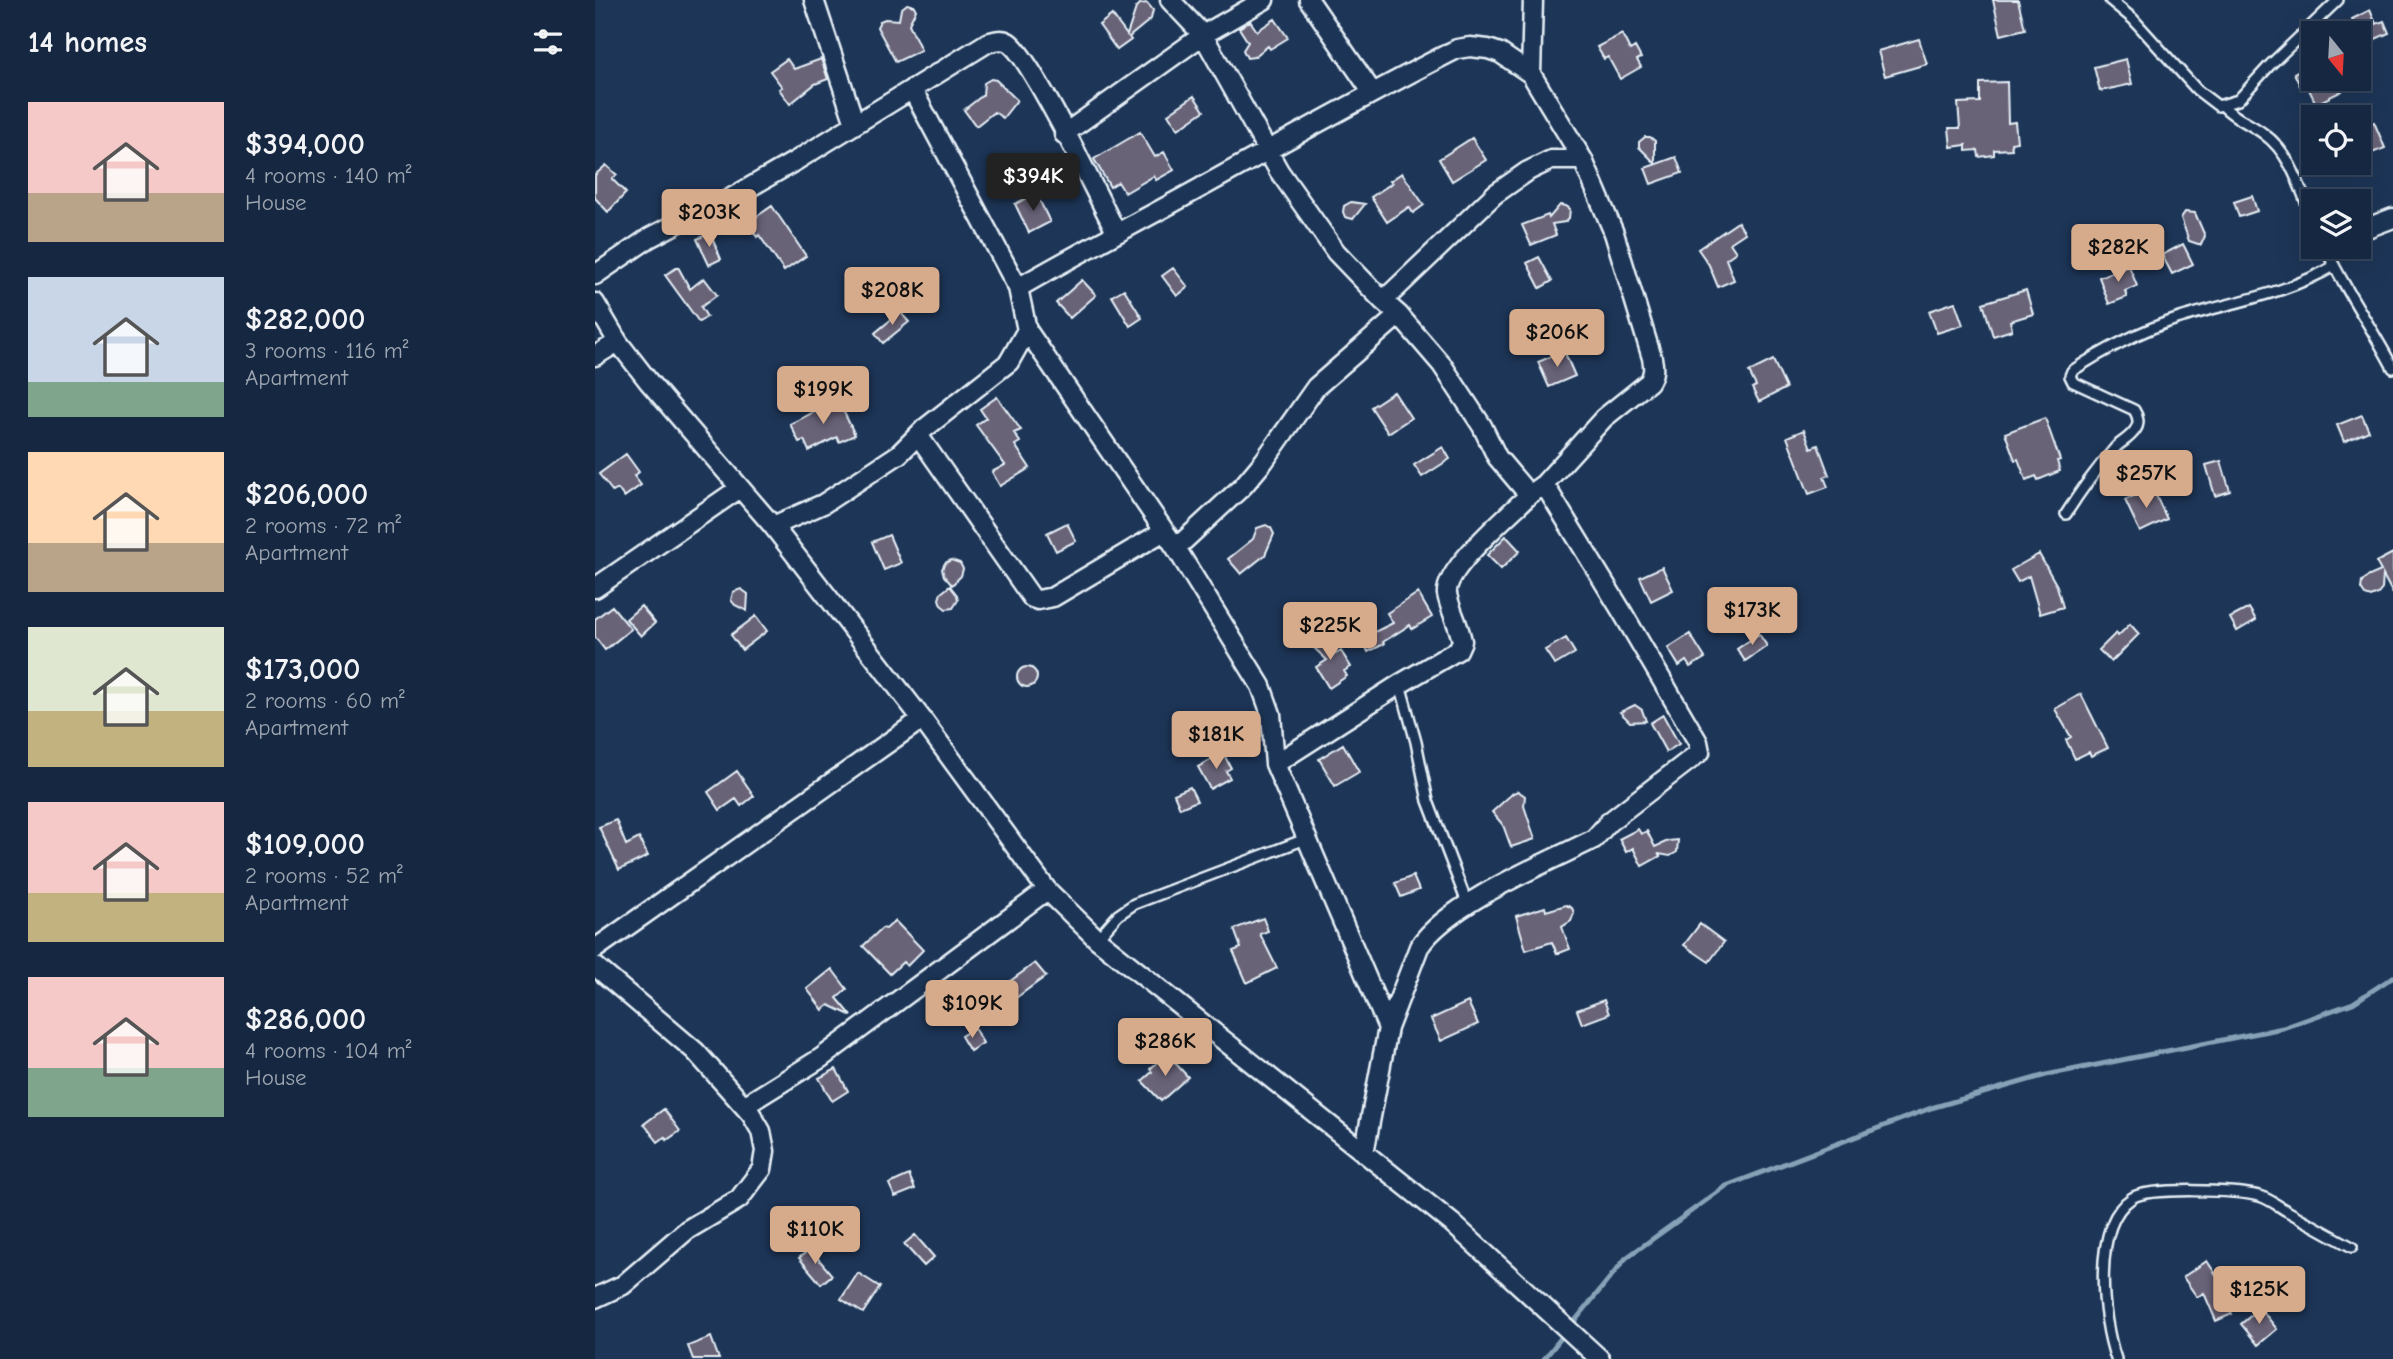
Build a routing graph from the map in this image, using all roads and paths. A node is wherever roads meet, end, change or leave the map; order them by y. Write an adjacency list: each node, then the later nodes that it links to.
1 (814, 0): 13 (street)
2 (1170, 0): 8 (street)
3 (1264, 0): 8 (street)
4 (1309, 0): 11 (street)
5 (1533, 0): 9 (street)
6 (2110, 0): 12 (lane)
7 (2338, 0): 12 (lane)
8 (1203, 35): 14 (street); 15 (street)
9 (1531, 74): 11 (street); 16 (street)
10 (912, 89): 13 (street); 14 (street); 24 (street)
11 (1373, 92): 15 (street)
12 (2223, 106): 17 (lane)
13 (855, 124): 23 (street)
14 (1064, 134): 20 (street)
15 (1268, 149): 20 (street); 25 (street)
16 (1583, 160): 25 (street); 33 (street)
17 (2301, 192)
18 (2393, 218): 19 (street)
19 (2371, 226)
20 (1116, 232): 24 (street)
21 (2331, 259): 22 (lane)
22 (2334, 266): 31 (lane); 36 (lane)
23 (595, 275)
24 (1018, 288): 28 (street)
25 (1383, 301): 27 (street)
26 (595, 303): 29 (street)
27 (1399, 315): 35 (street); 39 (street)
28 (1027, 330): 32 (street); 38 (street)
29 (618, 342): 30 (street); 34 (street)
30 (595, 356)
31 (2393, 368)
32 (918, 435): 37 (street); 38 (street)
33 (1545, 484): 35 (street); 46 (street)
34 (740, 488): 37 (street); 40 (street)
35 (1529, 495): 41 (street)
36 (2066, 514)
37 (773, 526): 42 (street)
38 (1164, 531): 39 (street)
39 (1175, 548): 43 (street)
40 (595, 588)
41 (1400, 684): 43 (street); 46 (lane)
42 (922, 719): 45 (street); 48 (street)
43 (1275, 764): 44 (street)
44 (1308, 838): 47 (lane); 50 (street)
45 (1047, 890): 47 (street); 51 (street)
46 (1467, 904): 50 (street)
47 (1097, 939): 52 (street)
48 (595, 949)
49 (595, 966): 51 (street)
50 (1388, 1028): 52 (street)
51 (744, 1106): 54 (street)
52 (1364, 1153): 55 (street)
53 (2352, 1247): 56 (lane)
54 (595, 1298)
55 (1596, 1356)
56 (2116, 1359)

